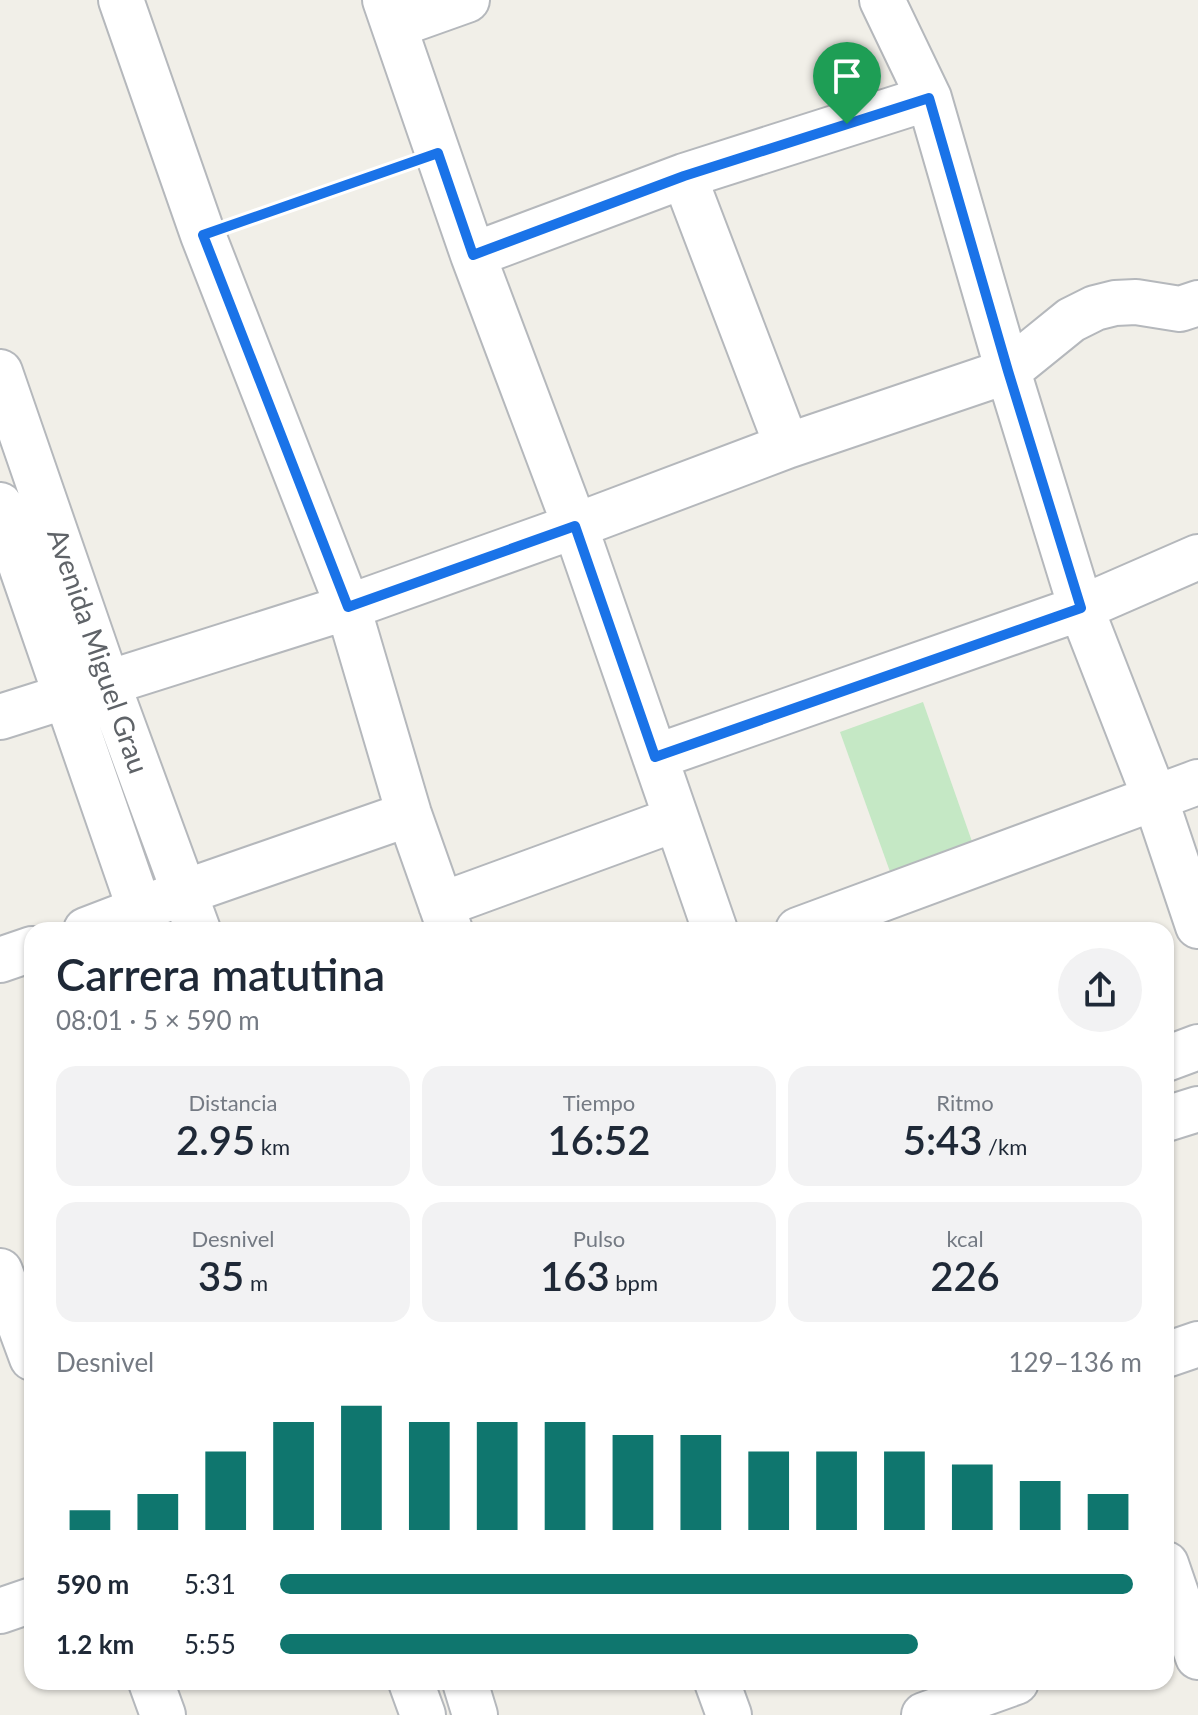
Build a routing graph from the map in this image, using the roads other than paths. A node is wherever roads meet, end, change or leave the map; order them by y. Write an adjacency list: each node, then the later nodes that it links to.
1 (121, 0): 16 (street)
2 (467, 0): 4 (street)
3 (882, 0): 5 (street)
4 (389, 13): 7 (street)
5 (929, 98): 6 (street); 9 (street)
6 (684, 176): 7 (street); 11 (street)
7 (473, 255): 14 (street)
8 (1198, 303): 9 (street)
9 (1008, 371): 11 (street); 17 (street)
10 (0, 372): 12 (street, Avenida Miguel Grau)
11 (787, 446): 14 (street)
12 (13, 447): 18 (street, Avenida Miguel Grau)
13 (0, 505): 19 (street, Avenida Miguel Grau)
14 (575, 526): 16 (street); 21 (street)
15 (1198, 557): 17 (street)
16 (348, 607): 18 (street); 24 (street)
17 (1081, 608): 21 (street); 23 (street)
18 (107, 682): 19 (street); 26 (street, Avenida Miguel Grau)
19 (66, 696): 20 (street); 28 (street, Avenida Miguel Grau)
20 (0, 717)
21 (655, 757): 25 (street)
22 (1198, 782): 23 (street)
23 (1155, 798): 30 (street); 31 (street)
24 (409, 814): 26 (street); 27 (street)
25 (676, 819): 27 (street); 29 (street)
26 (192, 911): 28 (street)
27 (445, 918)
28 (144, 920)
29 (712, 922)
30 (820, 922)
31 (1198, 926)
32 (24, 952): 33 (street)
33 (0, 960)
34 (1198, 1047): 35 (street)
35 (1174, 1056)
36 (1198, 1109): 37 (street)
37 (1174, 1116)
38 (0, 1271): 41 (street)
39 (1198, 1344): 40 (street)
40 (1174, 1352)
41 (23, 1353)
42 (1174, 1589): 45 (street)
43 (24, 1603): 44 (street)
44 (0, 1611)
45 (1187, 1630)
46 (154, 1690): 51 (street)
47 (414, 1690): 52 (street)
48 (467, 1690): 53 (street)
49 (720, 1690): 54 (street)
50 (994, 1690): 55 (street)
51 (163, 1715)
52 (423, 1715)
53 (475, 1715)
54 (729, 1715)
55 (924, 1715)

